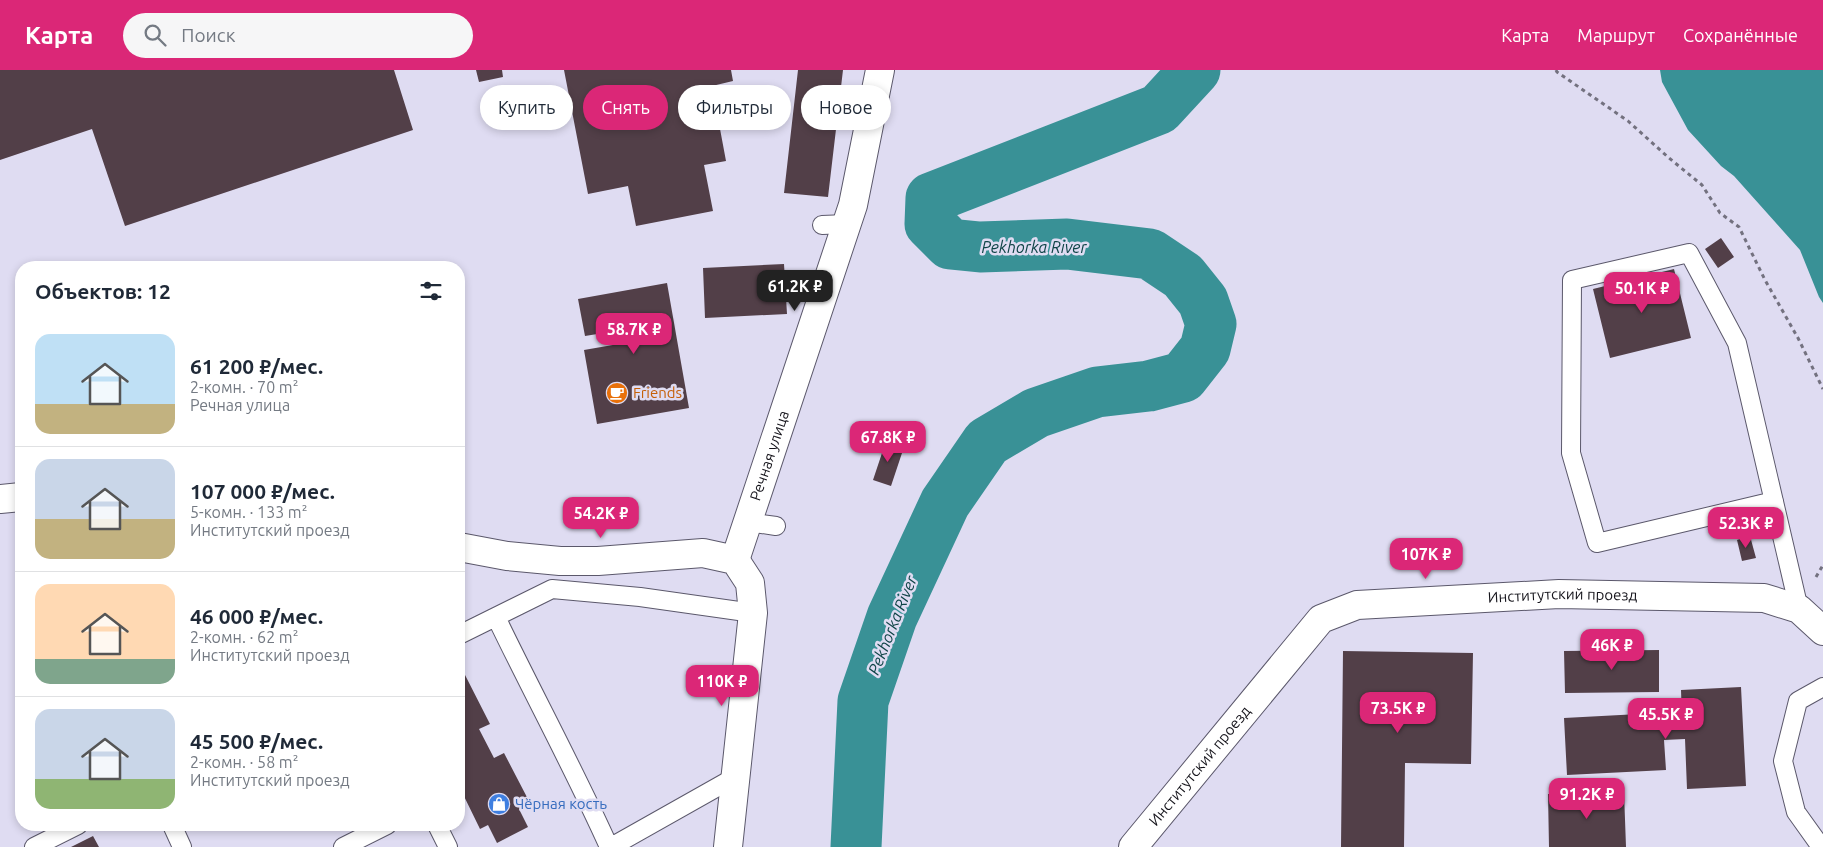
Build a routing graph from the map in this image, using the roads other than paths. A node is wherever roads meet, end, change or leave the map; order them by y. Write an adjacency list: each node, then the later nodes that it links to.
1 (880, 70): 5 (street, Речная улица)
2 (15, 498): 3 (street)
3 (0, 499)
4 (1774, 501): 4 (lane); 9 (lane)
5 (748, 522): 6 (lane); 8 (street, Речная улица)
6 (776, 526)
7 (465, 548): 8 (street)
8 (735, 560): 10 (street)
9 (1799, 609): 12 (street, Институтский проезд); 26 (street, Институтский проезд)
10 (753, 614): 11 (lane); 15 (street)
11 (496, 616): 13 (lane); 24 (lane)
12 (1823, 631)
13 (465, 632)
14 (1823, 687): 27 (lane)
15 (736, 776): 24 (lane); 25 (street)
16 (66, 831): 20 (lane)
17 (175, 831): 21 (lane)
18 (375, 831): 22 (lane)
19 (439, 831): 23 (lane)
20 (34, 847)
21 (182, 847)
22 (343, 847)
23 (448, 847)
24 (610, 847)
25 (728, 847)
26 (1133, 847)
27 (1821, 847)

